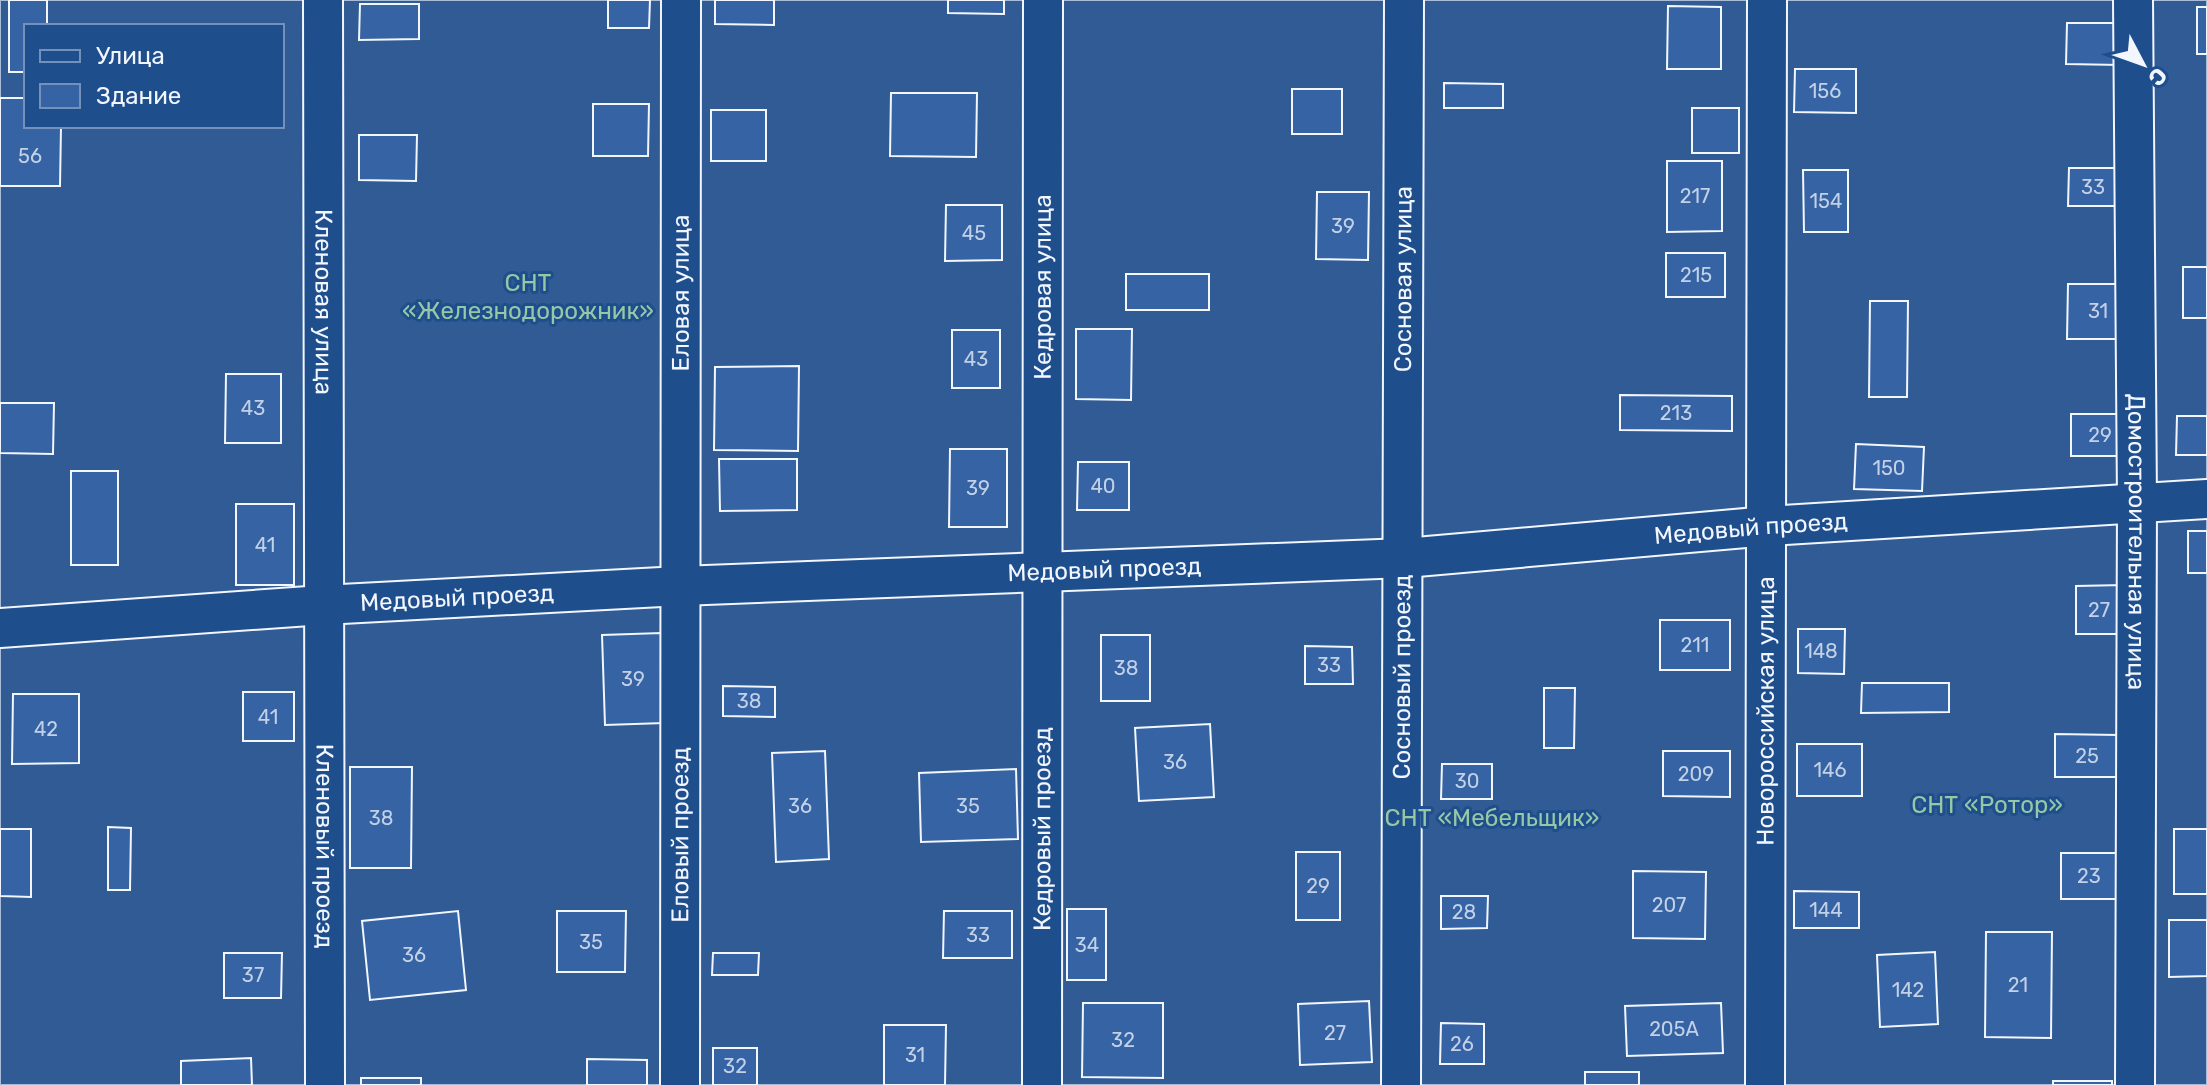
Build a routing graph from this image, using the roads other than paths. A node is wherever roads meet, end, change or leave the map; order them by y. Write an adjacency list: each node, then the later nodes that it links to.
1 (323, 0): 13 (street, Кленовая улица)
2 (681, 0): 12 (street, Еловая улица)
3 (1043, 0): 11 (street, Кедровая улица)
4 (1404, 0): 10 (street, Сосновая улица)
5 (1767, 0): 9 (street, Новороссийская улица)
6 (2133, 0): 8 (street, Домостроительная улица)
7 (2207, 499): 8 (street, Медовый проезд)
8 (2137, 501): 9 (street, Медовый проезд); 20 (street, Домостроительная улица)
9 (1768, 526): 10 (street, Медовый проезд); 19 (street, Новороссийская улица)
10 (1405, 558): 11 (street, Медовый проезд); 18 (street, Сосновый проезд)
11 (1045, 574): 12 (street, Медовый проезд); 17 (street, Кедровый проезд)
12 (680, 586): 13 (street, Медовый проезд); 16 (street, Еловый проезд)
13 (323, 605): 14 (street, Медовый проезд); 15 (street, Кленовый проезд)
14 (0, 628)
15 (325, 1085)
16 (680, 1085)
17 (1042, 1085)
18 (1401, 1085)
19 (1765, 1085)
20 (2135, 1085)

